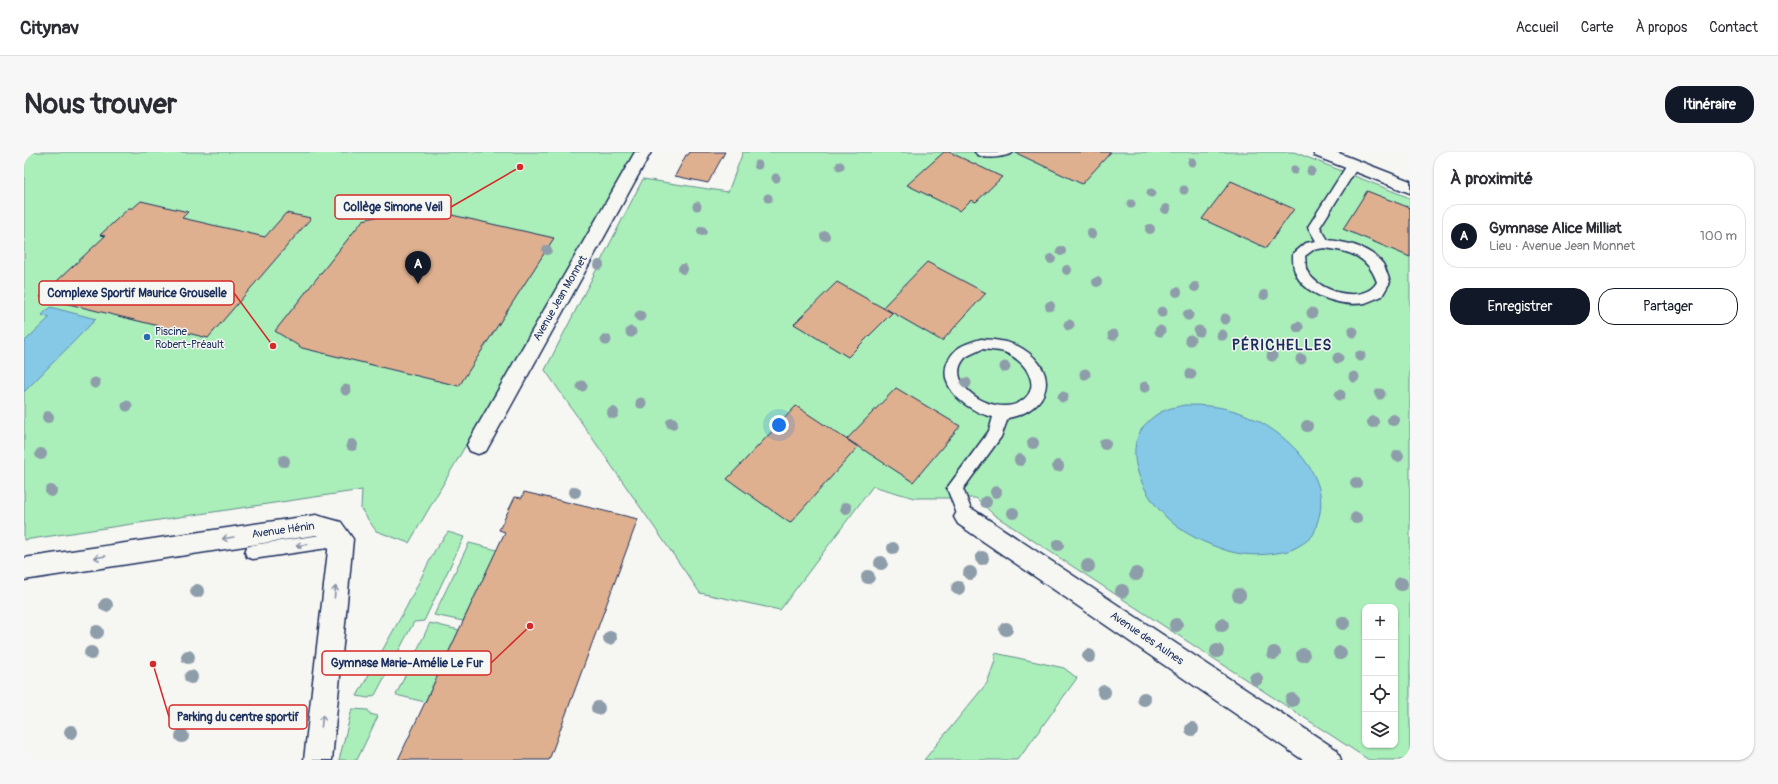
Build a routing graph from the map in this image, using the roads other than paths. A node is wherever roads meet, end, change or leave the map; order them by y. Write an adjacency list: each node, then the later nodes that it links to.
1 (643, 152): 9 (street, Avenue Jean Monnet)
2 (981, 152): 3 (lane)
3 (1007, 152)
4 (1321, 152): 5 (street)
5 (1353, 165): 6 (street); 7 (lane)
6 (1410, 187)
7 (1324, 244): 7 (lane)
8 (1002, 412): 8 (lane); 10 (lane)
9 (478, 445)
10 (966, 517): 15 (street, Avenue des Aulnes)
11 (341, 539): 12 (lane, one-way to 12); 13 (street, Avenue Hénin, one-way to 13); 14 (street, one-way to 11)
12 (253, 552)
13 (24, 569)
14 (318, 760)
15 (1326, 760)

